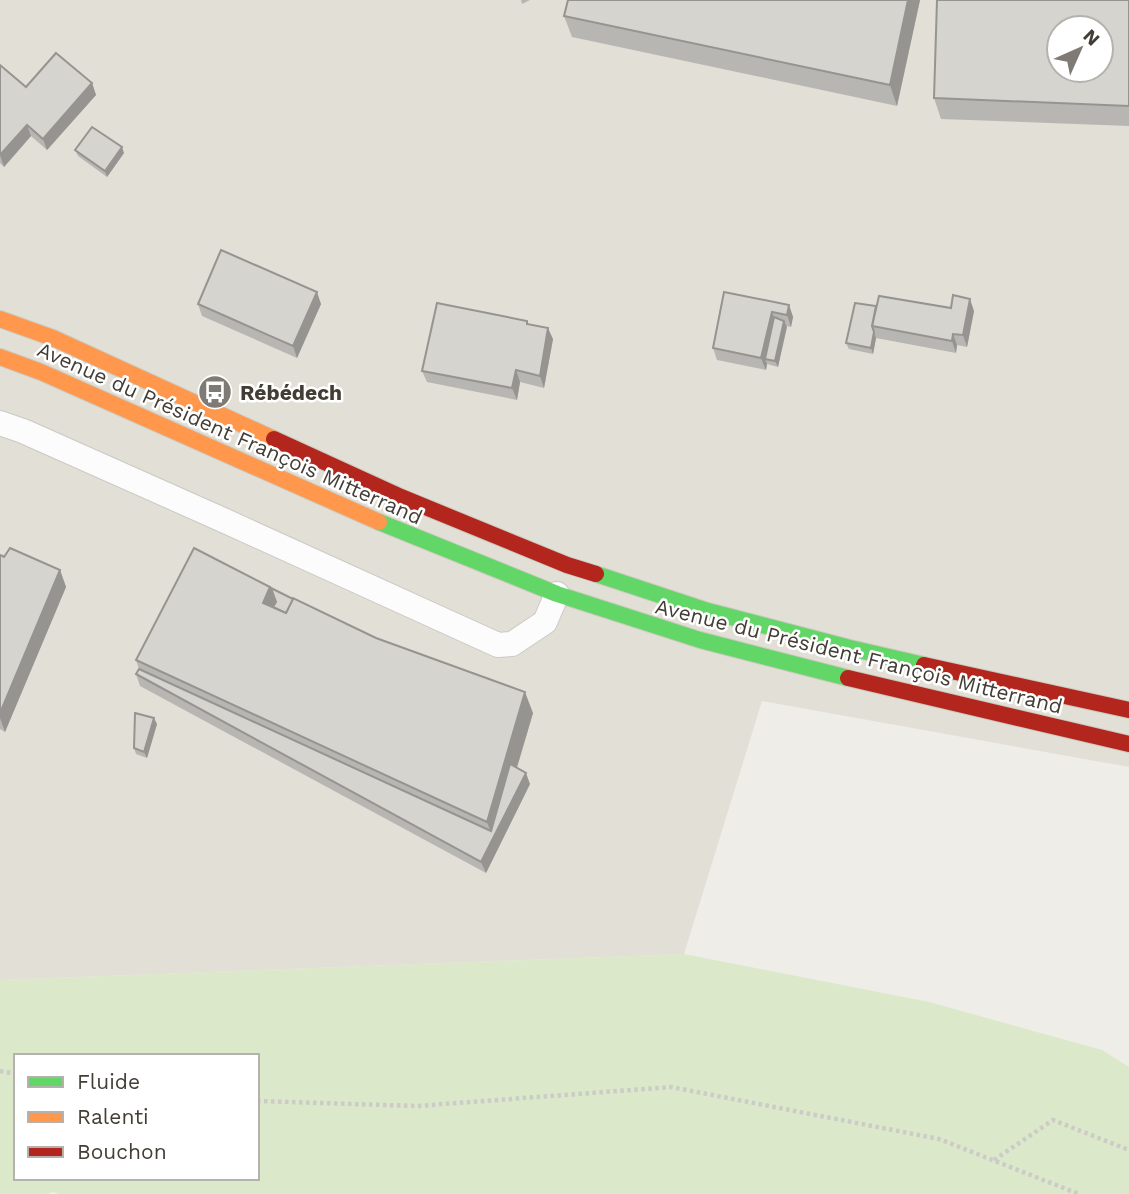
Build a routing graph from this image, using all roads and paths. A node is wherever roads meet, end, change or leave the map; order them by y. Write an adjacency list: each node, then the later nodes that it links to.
1 (0, 319): 5 (street, Avenue du Président François Mitterrand)
2 (0, 357): 4 (street, Avenue du Président François Mitterrand)
3 (0, 423): 4 (lane)
4 (557, 594): 6 (street, Avenue du Président François Mitterrand)
5 (1129, 710)
6 (1129, 744)
7 (259, 1101): 9 (path)
8 (1129, 1150): 9 (path)
9 (993, 1160): 10 (path)
10 (1079, 1194)

